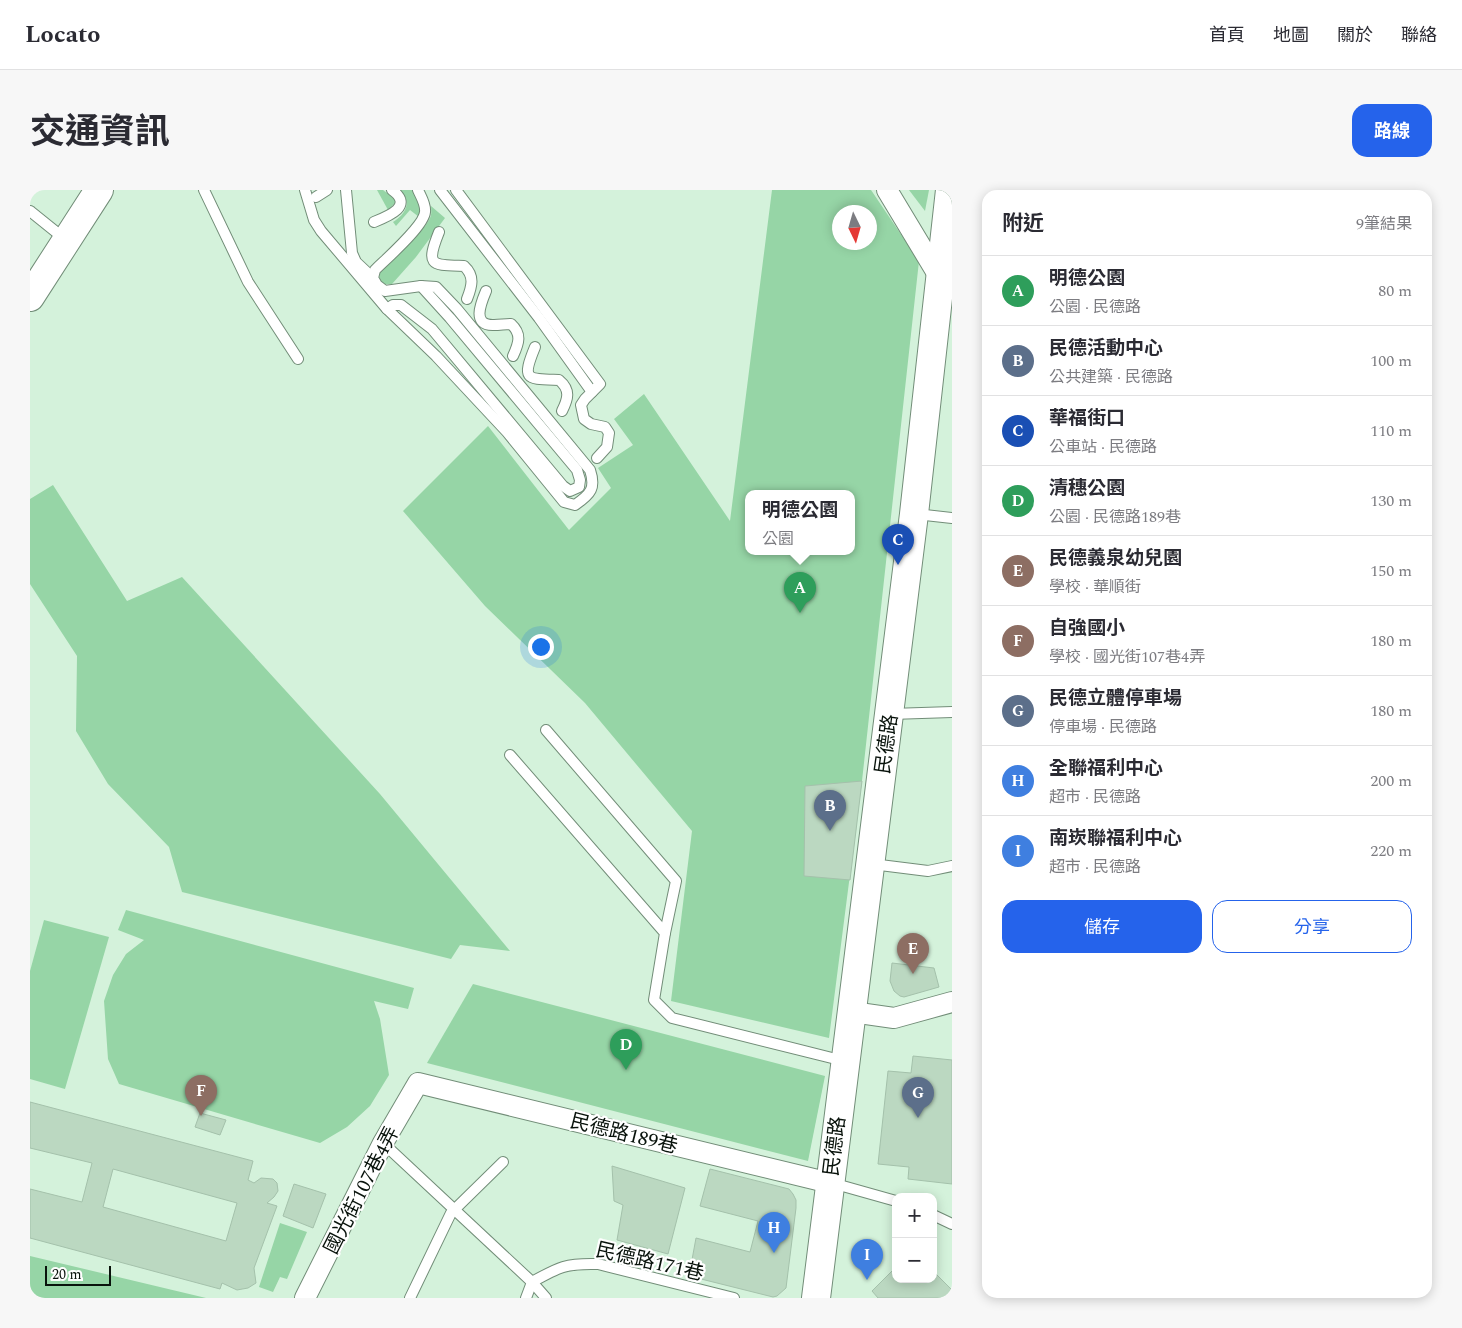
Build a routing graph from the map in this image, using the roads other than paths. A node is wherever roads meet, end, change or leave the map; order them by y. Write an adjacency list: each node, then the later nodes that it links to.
1 (99, 190): 16 (street)
2 (204, 190): 26 (lane)
3 (305, 190): 23 (lane)
4 (327, 190): 12 (lane)
5 (346, 190): 17 (lane)
6 (392, 190): 14 (lane)
7 (418, 190): 17 (lane)
8 (456, 190): 27 (lane)
9 (887, 190): 19 (street)
10 (950, 190): 19 (street, 民德路)
11 (441, 192): 27 (lane)
12 (316, 197)
13 (30, 211): 16 (lane)
14 (374, 222)
15 (439, 232): 22 (lane)
16 (67, 240): 21 (street)
17 (373, 278): 18 (lane)
18 (421, 286): 23 (lane); 23 (lane)
19 (946, 287): 30 (street, 民德路)
20 (486, 291): 25 (lane)
21 (30, 297)
22 (467, 299)
23 (387, 310)
24 (535, 346): 28 (lane)
25 (513, 356)
26 (298, 359)
27 (592, 392): 29 (lane)
28 (562, 411)
29 (597, 458)
30 (914, 514): 31 (lane); 33 (street, 民德路)
31 (952, 518)
32 (952, 712): 33 (lane)
33 (890, 714): 36 (street, 民德路)
34 (546, 730): 38 (lane)
35 (510, 755): 38 (lane)
36 (869, 864): 37 (lane); 40 (street, 民德路)
37 (952, 866)
38 (665, 933): 41 (lane)
39 (952, 1002): 40 (street)
40 (852, 1012): 41 (street, 民德路)
41 (845, 1061): 45 (street, 民德路)
42 (418, 1083): 43 (street, 國光街107巷4弄); 45 (street, 民德路189巷)
43 (383, 1143): 47 (lane); 51 (street, 國光街107巷4弄)
44 (503, 1162): 47 (lane)
45 (830, 1183): 46 (lane); 56 (street, 民德路)
46 (892, 1200)
47 (454, 1209): 50 (lane); 52 (lane)
48 (937, 1217): 49 (lane)
49 (952, 1224)
50 (532, 1282): 53 (lane); 54 (lane); 55 (lane, 民德路171巷)
51 (305, 1298)
52 (410, 1298)
53 (526, 1298)
54 (546, 1298)
55 (734, 1298)
56 (816, 1298)

